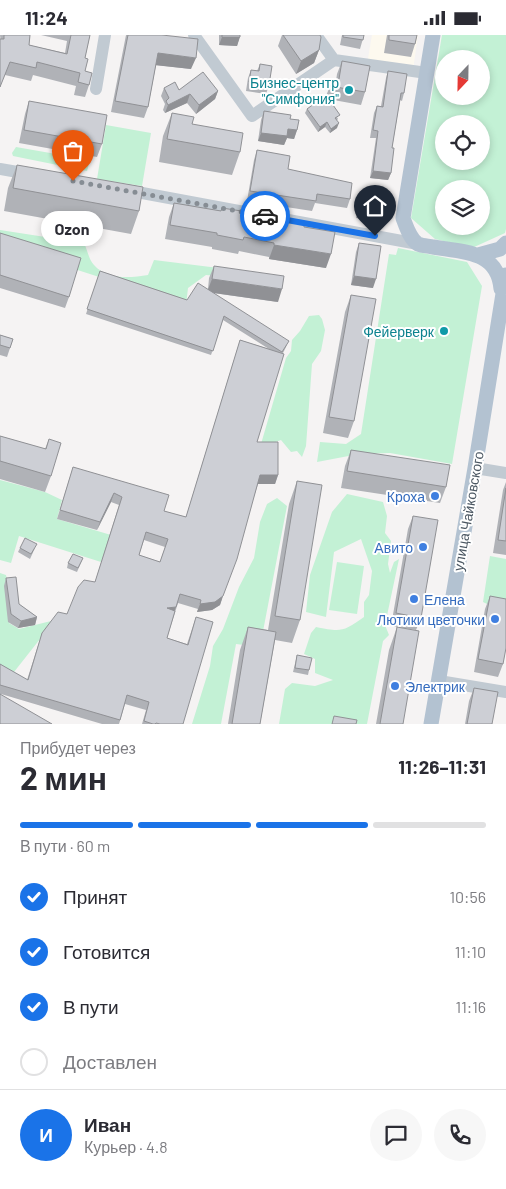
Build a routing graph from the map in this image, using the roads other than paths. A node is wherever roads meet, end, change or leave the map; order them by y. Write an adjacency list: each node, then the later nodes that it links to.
1 (105, 35): 7 (street)
2 (194, 35): 5 (street)
3 (316, 35): 5 (street)
4 (433, 35): 6 (main road)
5 (334, 61): 6 (street)
6 (427, 73): 12 (main road)
7 (96, 89)
8 (0, 169): 9 (street)
9 (39, 175)
10 (116, 189): 12 (street)
11 (506, 243): 13 (main road, улица Чайковского)
12 (418, 244): 13 (main road, улица Чайковского)
13 (478, 255): 15 (main road, улица Чайковского)
14 (506, 275): 15 (main road, улица Чайковского)
15 (502, 298): 16 (main road, улица Чайковского)
16 (475, 468): 17 (street); 18 (main road, улица Чайковского)
17 (506, 473)
18 (439, 681): 19 (street); 20 (main road, улица Чайковского)
19 (506, 692)
20 (431, 724)

